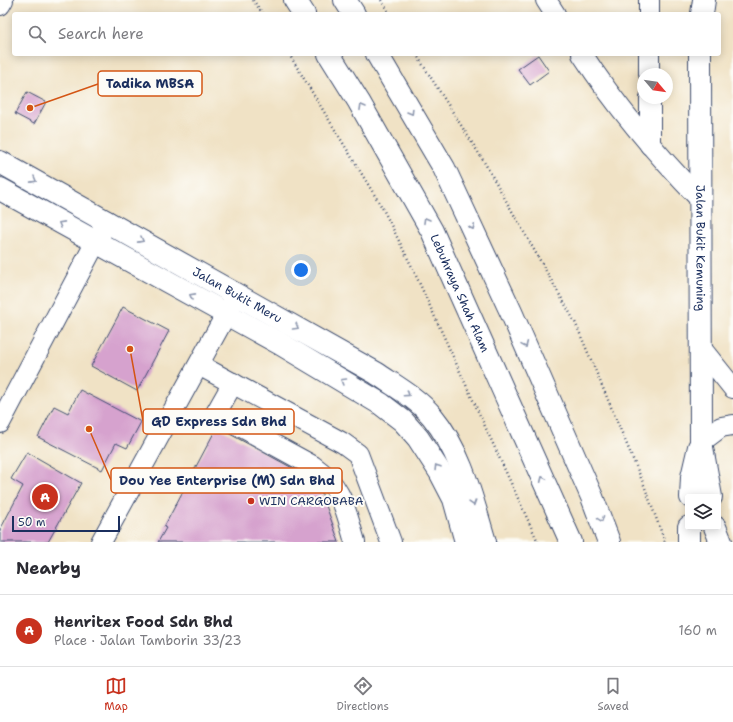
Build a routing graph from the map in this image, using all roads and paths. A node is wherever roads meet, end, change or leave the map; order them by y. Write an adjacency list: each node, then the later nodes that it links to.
1 (3, 0): 10 (street)
2 (253, 0): 11 (path)
3 (295, 0): 12 (main road)
4 (345, 0): 13 (main road)
5 (381, 0): 14 (path)
6 (546, 0): 15 (street)
7 (649, 0): 16 (street)
8 (698, 0): 17 (main road)
9 (704, 0): 18 (main road)
10 (0, 6)
11 (262, 12)
12 (303, 12)
13 (353, 12)
14 (389, 12)
15 (554, 12)
16 (649, 12)
17 (699, 12)
18 (702, 12)
19 (290, 56): 53 (path)
20 (330, 56): 54 (main road, Lebuhraya Shah Alam, one-way to 20)
21 (378, 56): 55 (main road, one-way to 55)
22 (417, 56): 56 (path)
23 (583, 56): 28 (street)
24 (649, 56): 26 (street)
25 (700, 56): 31 (main road, Jalan Bukit Kemuning)
26 (649, 68)
27 (650, 104): 28 (street)
28 (650, 145): 31 (street)
29 (0, 162): 32 (main road, Jalan Bukit Meru, one-way to 32)
30 (0, 189): 33 (main road, Jalan Bukit Meru, one-way to 30)
31 (700, 199): 36 (main road, Jalan Bukit Kemuning)
32 (107, 221): 33 (street); 34 (main road, Jalan Bukit Meru, one-way to 34)
33 (95, 243): 35 (main road, Jalan Bukit Meru, one-way to 33); 40 (street)
34 (238, 294): 35 (street); 52 (main road, Jalan Bukit Meru, one-way to 52)
35 (226, 315): 37 (street); 51 (main road, Jalan Bukit Meru, one-way to 35)
36 (701, 348): 39 (street); 42 (main road, Jalan Bukit Kemuning)
37 (199, 365): 38 (street); 48 (street)
38 (233, 383): 49 (street); 50 (street)
39 (733, 388)
40 (0, 423)
41 (733, 426): 42 (street)
42 (701, 442): 43 (main road, Jalan Bukit Kemuning); 44 (main road, Jalan Bukit Kemuning)
43 (691, 494)
44 (710, 494)
45 (689, 530): 57 (main road)
46 (715, 530): 58 (main road)
47 (716, 530): 59 (main road)
48 (101, 542)
49 (355, 542)
50 (391, 542)
51 (466, 542)
52 (485, 542)
53 (538, 542)
54 (570, 542)
55 (610, 542)
56 (665, 542)
57 (689, 542)
58 (717, 542)
59 (721, 542)

